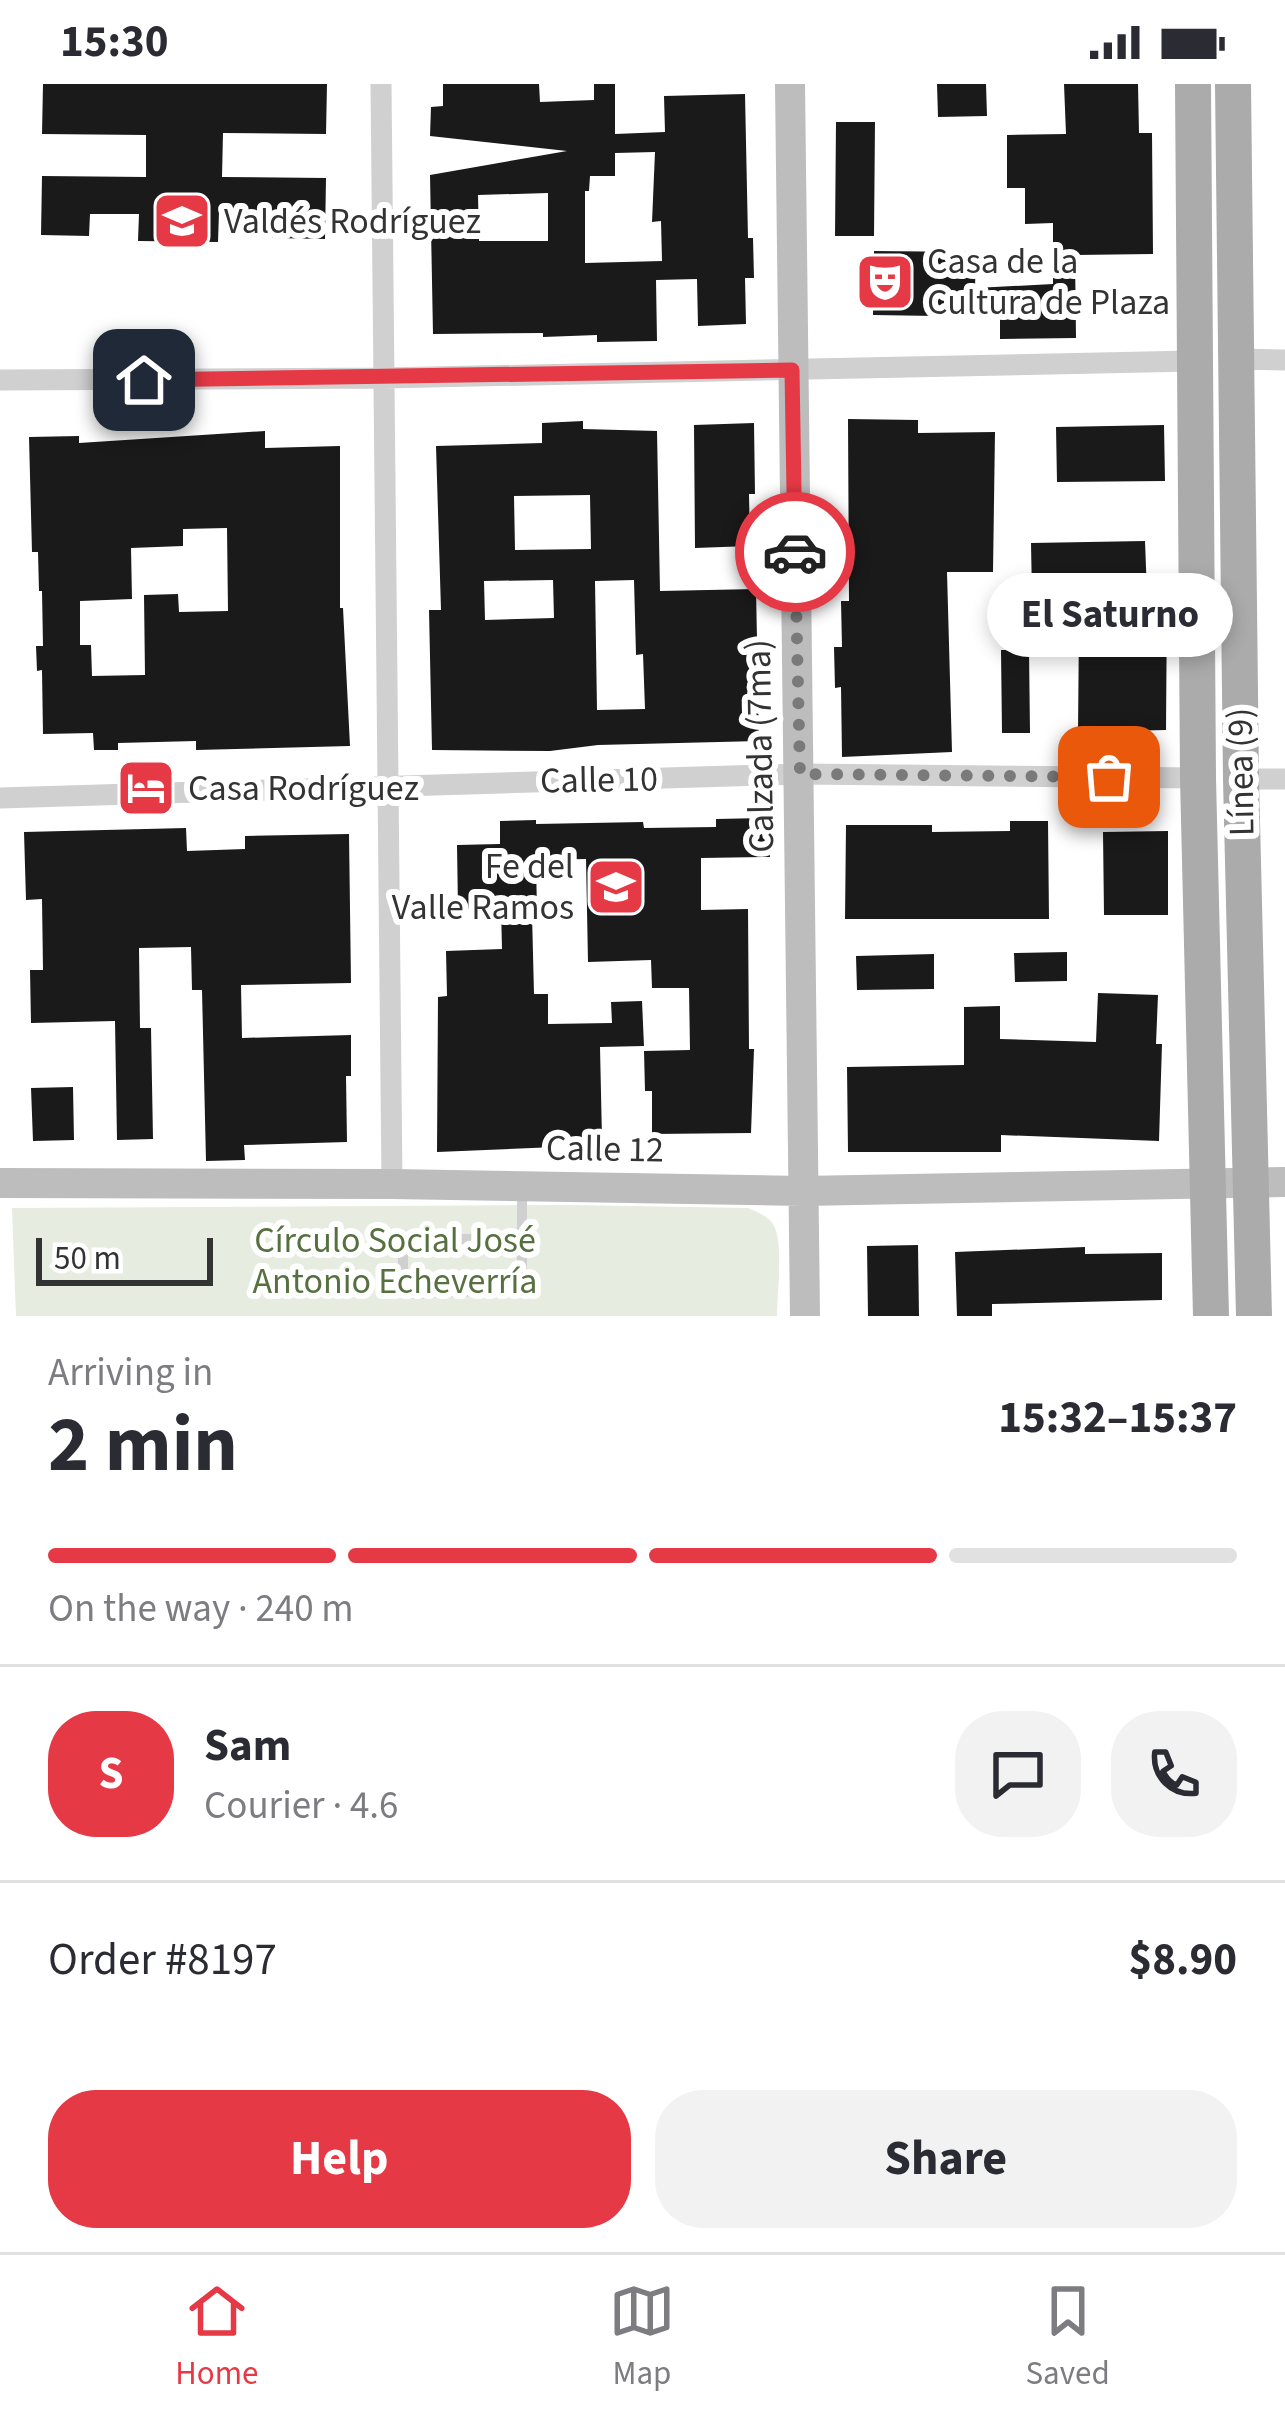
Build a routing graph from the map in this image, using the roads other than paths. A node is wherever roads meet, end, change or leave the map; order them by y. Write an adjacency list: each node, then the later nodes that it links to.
1 (380, 84): 9 (street)
2 (790, 84): 8 (main road, Calzada (7ma))
3 (1193, 84): 7 (main road, Línea (9))
4 (1233, 84): 5 (main road, Línea (9))
5 (1235, 359): 6 (street); 13 (main road, Línea (9))
6 (1285, 360)
7 (1192, 361): 8 (street); 12 (main road, Línea (9))
8 (792, 370): 9 (street); 11 (main road, Calzada (7ma))
9 (384, 378): 10 (street); 15 (street)
10 (0, 380)
11 (800, 774): 12 (street, Calle 10); 15 (street, Calle 10); 22 (main road, Calzada (7ma))
12 (1198, 778): 19 (main road, Línea (9))
13 (1240, 779): 14 (street); 20 (main road, Línea (9))
14 (1285, 779)
15 (388, 785): 16 (street, Calle 10); 18 (street)
16 (0, 798)
17 (0, 1183): 18 (main road, Calle 12)
18 (392, 1184): 21 (main road, Calle 12)
19 (1208, 1184): 20 (main road, Calle 12); 22 (main road, Calle 12); 25 (main road, Línea (9))
20 (1268, 1184): 26 (main road, Línea (9))
21 (522, 1186): 22 (main road, Calle 12); 23 (lane)
22 (802, 1191): 24 (main road, Calzada (7ma))
23 (522, 1238): 23 (lane)
24 (805, 1316)
25 (1211, 1316)
26 (1254, 1316)

